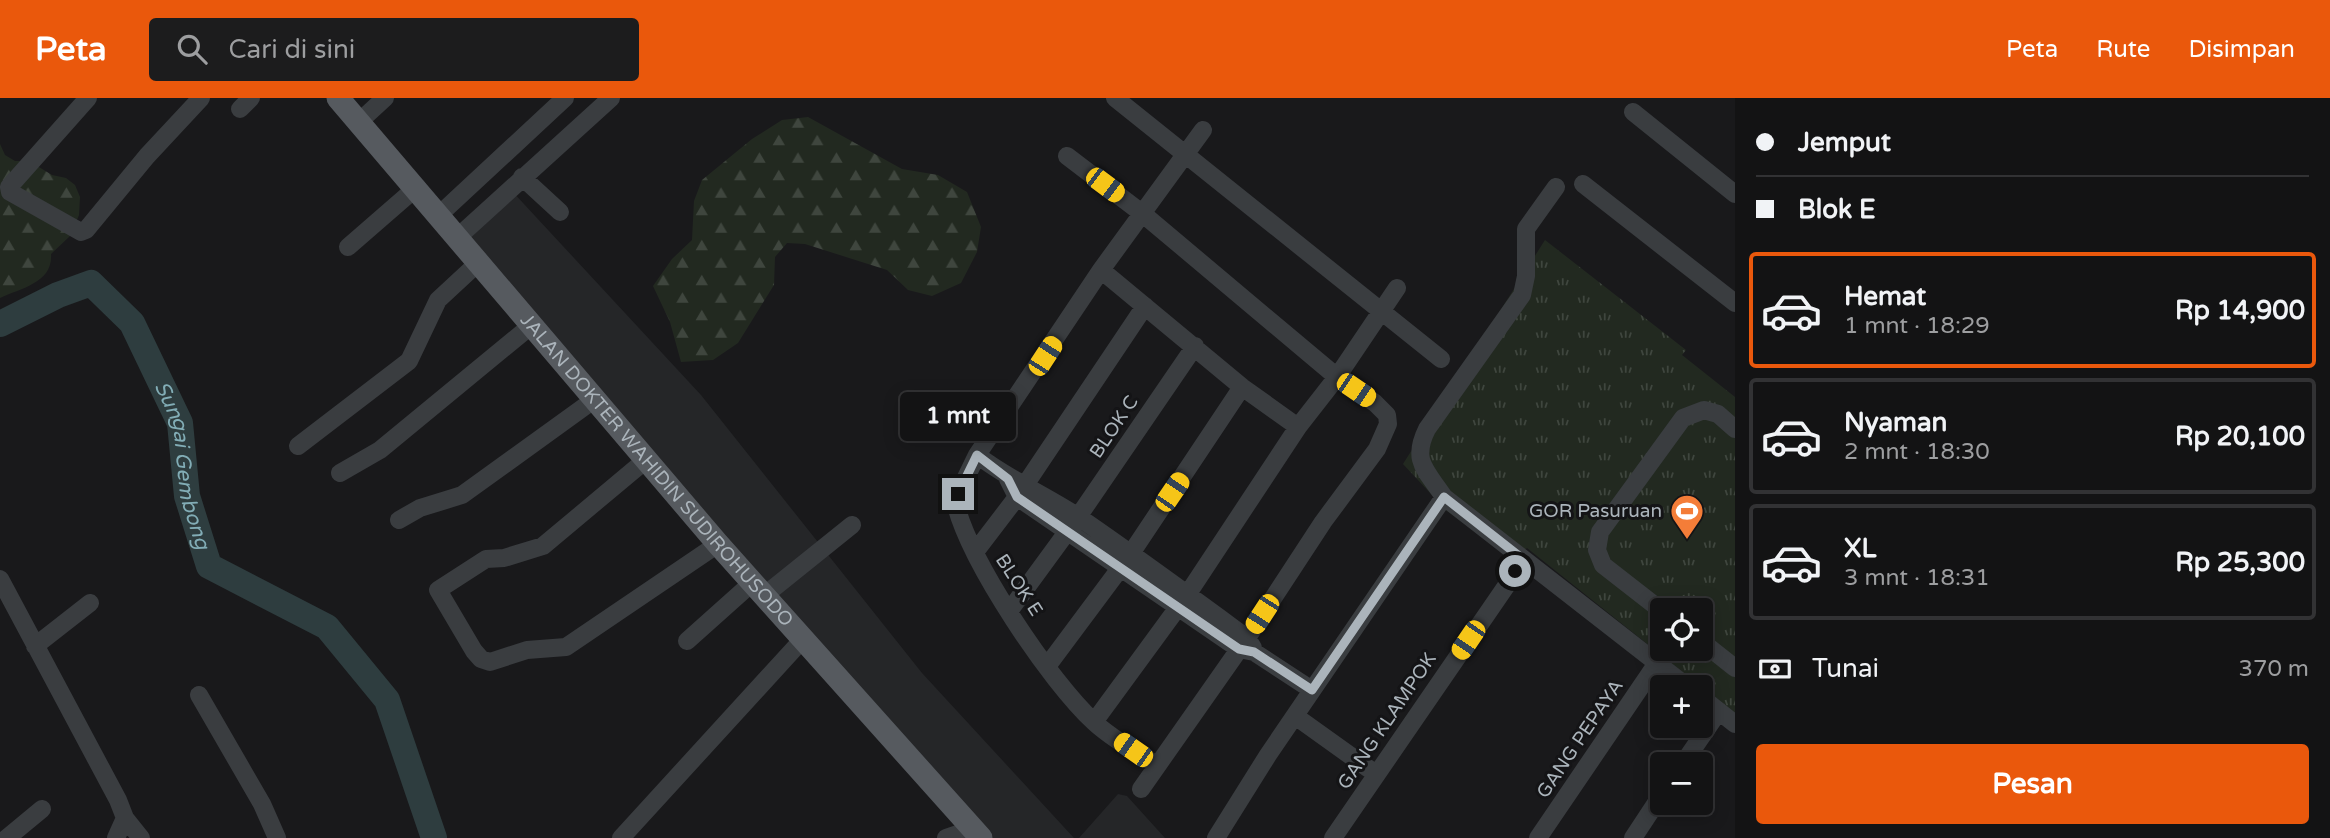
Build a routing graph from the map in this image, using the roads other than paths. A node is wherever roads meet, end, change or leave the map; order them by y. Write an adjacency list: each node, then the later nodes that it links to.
1 (88, 98): 2 (street)
2 (201, 98)
3 (338, 98): 9 (main road, JALAN DOKTER WAHIDIN SUDIROHUSODO)
4 (385, 98): 9 (street)
5 (565, 98): 20 (street)
6 (611, 98): 13 (street)
7 (1115, 98): 11 (street)
8 (1633, 112): 17 (street)
9 (360, 121): 15 (main road, JALAN DOKTER WAHIDIN SUDIROHUSODO)
10 (1203, 130): 11 (street, BLOK E)
11 (1185, 154): 19 (street, BLOK E); 28 (street)
12 (1067, 156): 19 (street)
13 (522, 177): 18 (street); 21 (street)
14 (1583, 184): 26 (street)
15 (417, 187): 20 (main road, JALAN DOKTER WAHIDIN SUDIROHUSODO); 22 (street)
16 (1556, 187): 42 (street)
17 (1735, 194)
18 (560, 212)
19 (1143, 214): 24 (street, BLOK E); 32 (street)
20 (439, 215): 21 (main road, JALAN DOKTER WAHIDIN SUDIROHUSODO)
21 (458, 237): 23 (main road, JALAN DOKTER WAHIDIN SUDIROHUSODO)
22 (348, 247)
23 (480, 262): 29 (main road, JALAN DOKTER WAHIDIN SUDIROHUSODO); 37 (street)
24 (1101, 270): 27 (street); 38 (street, BLOK E)
25 (1397, 289): 28 (street)
26 (1734, 300)
27 (1145, 306): 30 (street); 41 (street)
28 (1380, 311): 31 (street); 32 (street)
29 (533, 324): 34 (main road, JALAN DOKTER WAHIDIN SUDIROHUSODO); 40 (street)
30 (1195, 346): 33 (street); 44 (street, BLOK C)
31 (1441, 359)
32 (1337, 377): 35 (street); 59 (street)
33 (1242, 387): 35 (street); 48 (street)
34 (595, 399): 39 (main road, JALAN DOKTER WAHIDIN SUDIROHUSODO); 43 (street)
35 (1298, 427): 52 (street)
36 (1735, 429): 53 (street)
37 (298, 446)
38 (977, 455): 41 (street); 47 (street, BLOK E)
39 (648, 458): 46 (main road, JALAN DOKTER WAHIDIN SUDIROHUSODO); 46 (street)
40 (340, 472)
41 (1022, 491): 44 (street); 47 (street)
42 (1439, 504): 49 (street); 65 (street)
43 (399, 520)
44 (1073, 524): 48 (street); 55 (street, BLOK C)
45 (852, 525): 51 (street)
46 (718, 544): 51 (main road, JALAN DOKTER WAHIDIN SUDIROHUSODO)
47 (975, 552): 55 (street, BLOK E)
48 (1126, 562): 52 (street); 62 (street)
49 (1520, 565): 63 (street); 73 (street, GANG KLAMPOK)
50 (0, 579): 58 (street)
51 (759, 589): 56 (main road, JALAN DOKTER WAHIDIN SUDIROHUSODO); 57 (street)
52 (1182, 601): 59 (street); 69 (street)
53 (1650, 601)
54 (90, 603): 58 (street)
55 (1010, 610): 62 (street, BLOK E)
56 (803, 639): 78 (main road, JALAN DOKTER WAHIDIN SUDIROHUSODO); 83 (street)
57 (687, 640)
58 (35, 646): 77 (street)
59 (1247, 646): 65 (street); 72 (street)
60 (1713, 649): 61 (street)
61 (1734, 664)
62 (1048, 665): 69 (street, BLOK E)
63 (1652, 670): 64 (street); 87 (street, GANG PEPAYA)
64 (1662, 675)
65 (1312, 690): 67 (street)
66 (199, 695): 82 (street)
67 (1294, 716): 73 (street); 85 (street)
68 (1714, 718): 70 (street); 71 (street)
69 (1094, 722): 72 (street, BLOK E)
70 (1735, 723)
71 (1691, 752)
72 (1156, 765): 74 (street)
73 (1376, 774): 86 (street, GANG KLAMPOK)
74 (1140, 789)
75 (42, 809): 79 (street)
76 (1650, 812): 88 (street)
77 (125, 818): 80 (street); 81 (street)
78 (976, 833): 84 (street)
79 (7, 838)
80 (116, 838)
81 (141, 838)
82 (277, 838)
83 (621, 838)
84 (946, 838)
85 (1216, 838)
86 (1333, 838)
87 (1538, 838)
88 (1633, 838)

